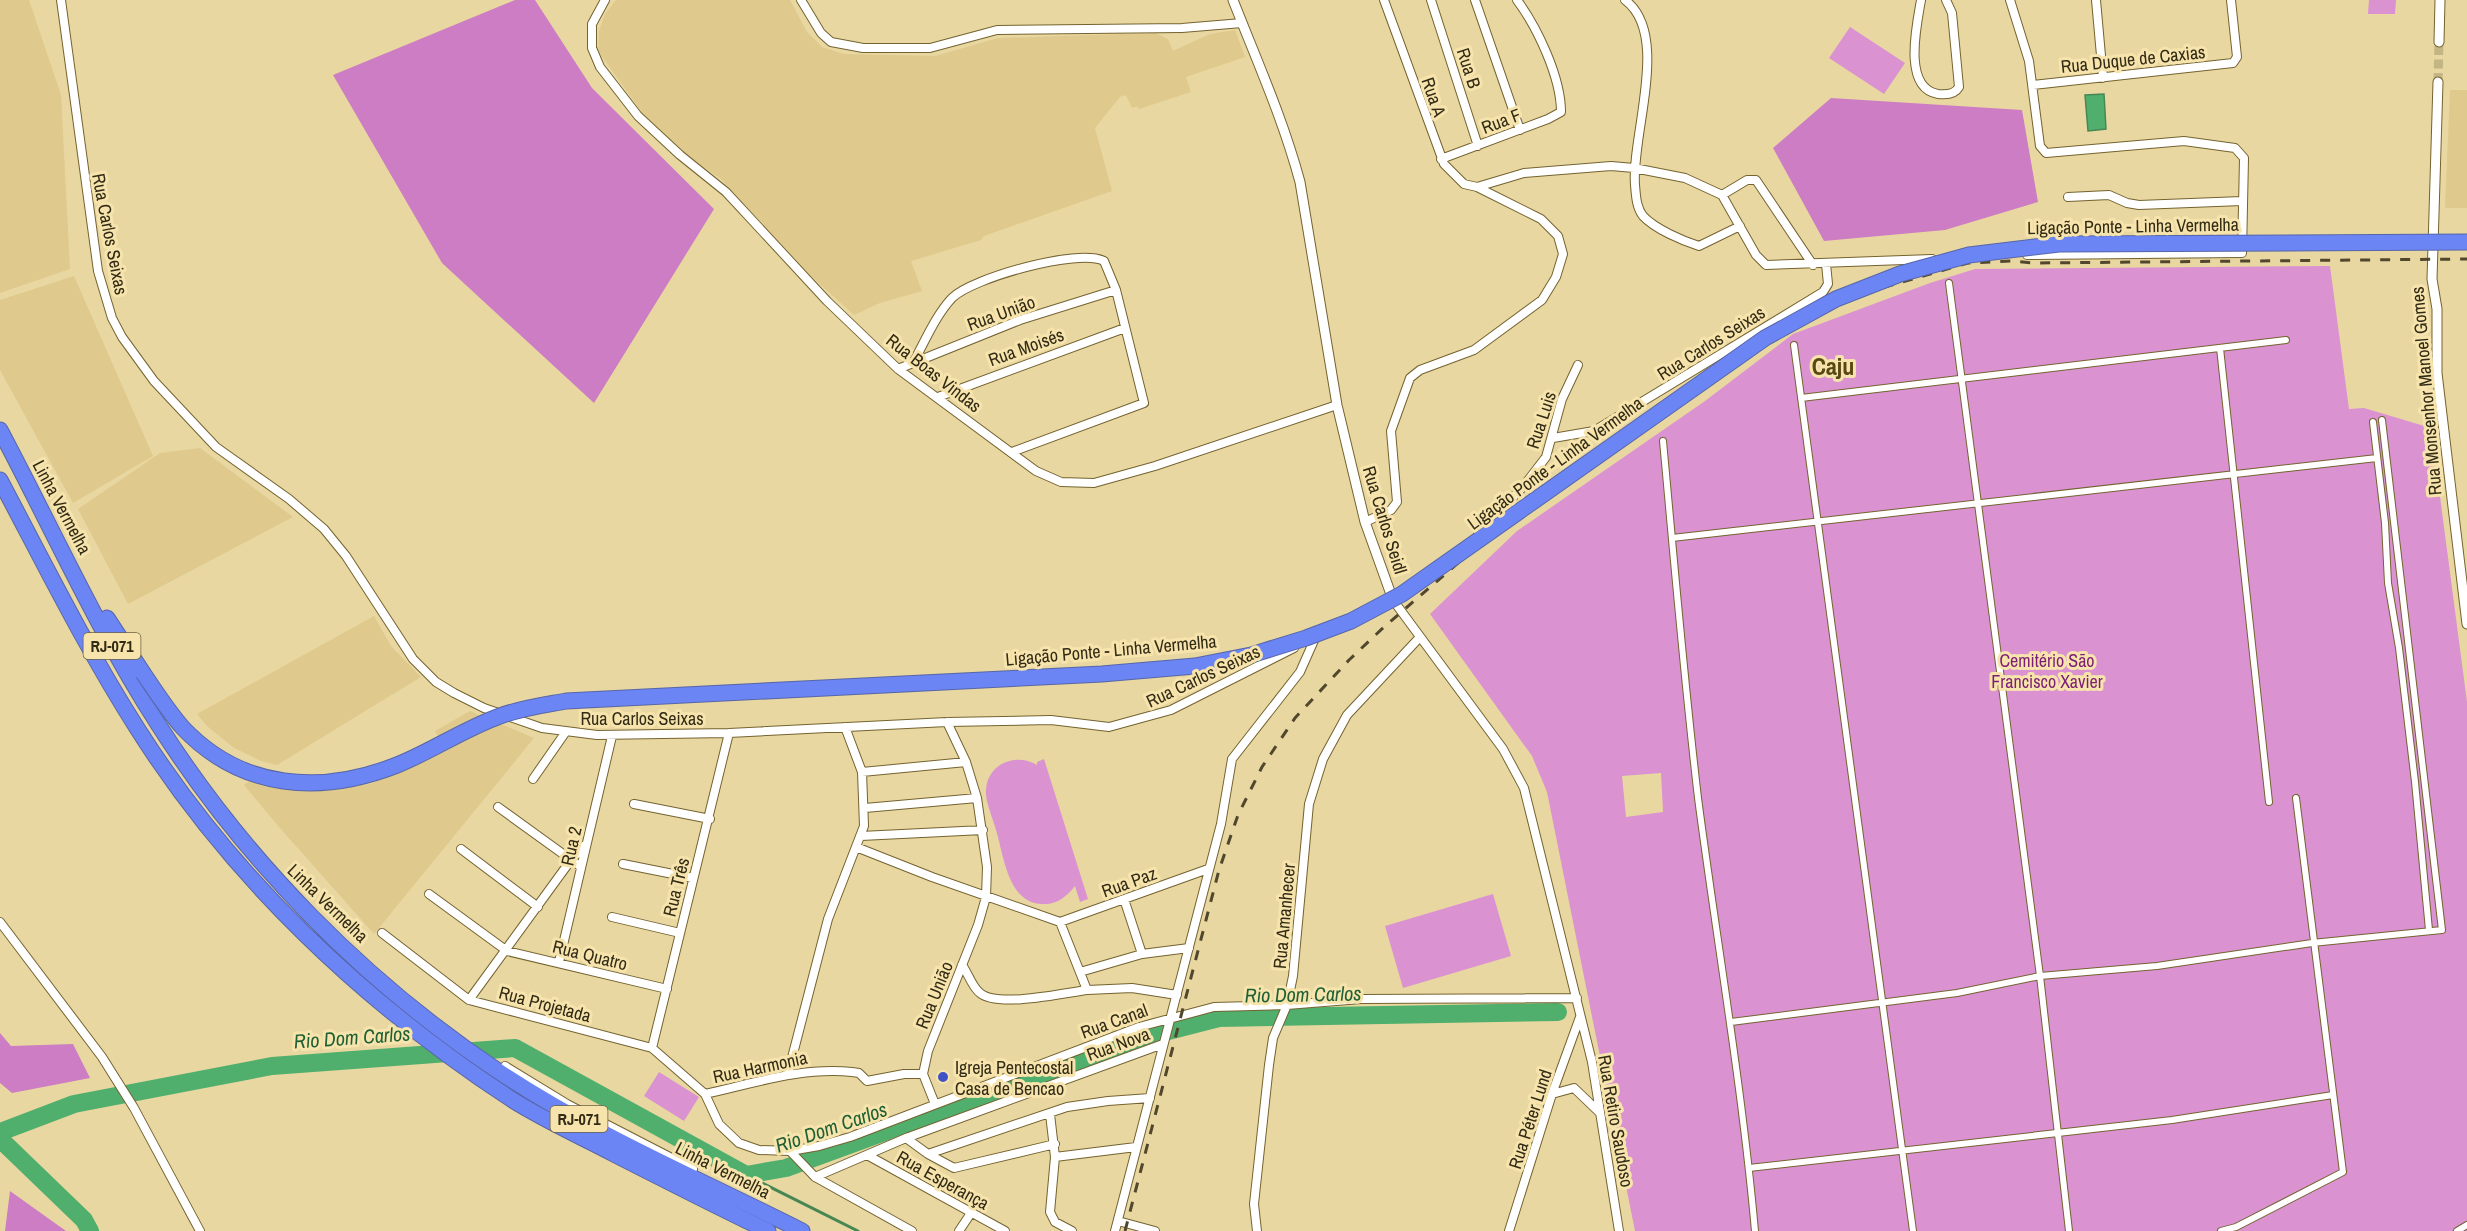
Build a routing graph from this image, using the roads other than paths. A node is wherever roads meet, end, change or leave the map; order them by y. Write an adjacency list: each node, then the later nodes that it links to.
1 (61, 0): 68 (street, Rua Carlos Seixas)
2 (605, 0): 43 (street, Rua Boas Vindas)
3 (801, 0): 16 (street)
4 (1233, 0): 16 (street, Rua Carlos Seidl)
5 (1384, 0): 23 (street, Rua A)
6 (1431, 0): 22 (street, Rua B)
7 (1475, 0): 21 (street)
8 (1517, 0): 21 (street, Rua F)
9 (1625, 0): 24 (street)
10 (1921, 0): 11 (street)
11 (1946, 0)
12 (2010, 0): 20 (street)
13 (2096, 0): 18 (street)
14 (2231, 0): 18 (street, Rua Duque de Caxias)
15 (2440, 0): 17 (street)
16 (1242, 23): 47 (street, Rua Carlos Seidl)
17 (2439, 42)
18 (2103, 78): 20 (street, Rua Duque de Caxias)
19 (2438, 82): 63 (street, Rua Monsenhor Manoel Gomes)
20 (2033, 85): 28 (street)
21 (1520, 130): 22 (street, Rua F)
22 (1478, 146): 23 (street, Rua F)
23 (1441, 159): 25 (street, Rua A)
24 (1634, 168): 25 (street); 26 (street); 29 (street)
25 (1477, 187): 58 (street, Rua A)
26 (1722, 195): 29 (street); 34 (street)
27 (2068, 197): 28 (street)
28 (2242, 201): 31 (street)
29 (1740, 226): 34 (street)
30 (2467, 242): 61 (highway, Ligação Ponte - Linha Vermelha, bridge)
31 (2016, 255)
32 (1944, 258): 33 (street)
33 (1826, 264): 34 (street); 51 (street, Rua Carlos Seixas)
34 (1813, 265)
35 (1949, 283): 44 (street)
36 (1116, 291): 37 (street); 41 (street, Rua União); 41 (street)
37 (1125, 328): 45 (street, Rua Moisés); 53 (street)
38 (2286, 340): 40 (street)
39 (1794, 345): 46 (street)
40 (2220, 348): 44 (street); 55 (street)
41 (914, 362): 43 (street, Rua União)
42 (1578, 364): 51 (street, Rua Luis)
43 (898, 369): 45 (street, Rua Boas Vindas)
44 (1962, 380): 46 (street); 57 (street)
45 (938, 397): 53 (street, Rua Boas Vindas)
46 (1801, 398): 59 (street)
47 (1337, 405): 53 (street, Rua Boas Vindas); 58 (street, Rua Carlos Seidl)
48 (2382, 420): 98 (street)
49 (2373, 422): 54 (street)
50 (0, 430): 61 (highway, Linha Vermelha / RJ-071)
51 (1553, 438): 62 (street, Rua Luis)
52 (1663, 441): 60 (street)
53 (1012, 452)
54 (2377, 458): 55 (street); 98 (street)
55 (2235, 475): 57 (street); 76 (street)
56 (0, 480): 146 (highway, Linha Vermelha / RJ-071)
57 (1980, 505): 59 (street); 108 (street)
58 (1365, 522): 62 (street, Rua Carlos Seidl)
59 (1818, 523): 60 (street); 114 (street)
60 (1672, 538): 118 (street)
61 (61, 547): 147 (highway, Linha Vermelha / RJ-071)
62 (1393, 600): 64 (street, Rua Carlos Seixas); 65 (street, Rua Carlos Seidl)
63 (2467, 624)
64 (1316, 636): 66 (street, Rua Carlos Seixas); 89 (street)
65 (1420, 637): 112 (street, Rua Carlos Seidl); 115 (street, Rua Amanhecer)
66 (947, 722): 67 (street, Rua Carlos Seixas); 71 (street, Rua União)
67 (845, 727): 69 (street, Rua Carlos Seixas); 72 (street)
68 (565, 733): 70 (street, Rua Carlos Seixas); 73 (street)
69 (729, 733): 70 (street, Rua Carlos Seixas); 80 (street, Rua Três)
70 (612, 736): 83 (street, Rua 2)
71 (966, 762): 72 (street); 74 (street, Rua União)
72 (862, 772): 79 (street)
73 (532, 779)
74 (977, 798): 79 (street); 81 (street, Rua União)
75 (2295, 798): 101 (street)
76 (2270, 802)
77 (634, 804): 80 (street)
78 (498, 807): 86 (street)
79 (865, 808): 82 (street)
80 (710, 819): 90 (street, Rua Três)
81 (983, 830): 82 (street); 92 (street, Rua União)
82 (861, 836): 84 (street)
83 (586, 844): 86 (street); 88 (street, Rua 2)
84 (856, 847): 92 (street); 122 (street)
85 (461, 849): 94 (street)
86 (571, 860): 88 (street); 94 (street)
87 (623, 864): 90 (street)
88 (581, 867): 105 (street, Rua 2)
89 (1208, 868): 93 (street, Rua Paz); 102 (street)
90 (693, 878): 100 (street, Rua Três)
91 (429, 894): 103 (street)
92 (986, 897): 97 (street); 106 (street, Rua União)
93 (1124, 899): 97 (street, Rua Paz); 104 (street)
94 (538, 907): 103 (street)
95 (612, 917): 100 (street)
96 (0, 921): 145 (street)
97 (1060, 922): 107 (street)
98 (2429, 930): 101 (street)
99 (382, 933): 113 (street, Rua Projetada)
100 (680, 933): 109 (street, Rua Três)
101 (2312, 943): 108 (street); 126 (street)
102 (1189, 948): 104 (street); 111 (street)
103 (507, 951): 105 (street, Rua Quatro); 113 (street)
104 (1142, 954): 107 (street)
105 (559, 962): 109 (street, Rua Quatro)
106 (962, 965): 110 (street); 123 (street, Rua União)
107 (1080, 972): 110 (street)
108 (2040, 976): 114 (street); 131 (street)
109 (667, 989): 120 (street, Rua Três)
110 (1087, 990): 111 (street)
111 (1178, 995): 117 (street)
112 (1577, 998): 115 (street, Rua Canal); 116 (street, Rua Carlos Seidl)
113 (469, 1000): 120 (street, Rua Projetada)
114 (1884, 1002): 118 (street); 135 (street)
115 (1285, 1009): 117 (street, Rua Canal); 155 (street, Rua Amanhecer)
116 (1581, 1017): 125 (street, Rua Péter Lund); 129 (street, Rua Retiro Saudoso)
117 (1168, 1021): 119 (street); 128 (street, Rua Canal)
118 (1731, 1022): 140 (street)
119 (1164, 1040): 127 (street); 132 (street, Rua Nova)
120 (652, 1048): 124 (street, Rua Projetada)
121 (505, 1066): 148 (street)
122 (788, 1073): 123 (street, Rua Harmonia); 124 (street, Rua Harmonia)
123 (923, 1074): 128 (street)
124 (705, 1094): 136 (street, Rua Canal)
125 (1552, 1094): 129 (street); 156 (street, Rua Péter Lund)
126 (2333, 1095): 131 (street); 161 (street)
127 (1150, 1098): 130 (street); 134 (street)
128 (935, 1104): 136 (street, Rua Canal)
129 (1600, 1113): 157 (street, Rua Retiro Saudoso)
130 (1050, 1114): 133 (street); 137 (street)
131 (2057, 1132): 135 (street); 160 (street)
132 (906, 1138): 137 (street); 138 (street, Rua Nova)
133 (1054, 1144): 137 (street); 139 (street)
134 (1136, 1147): 139 (street); 143 (street)
135 (1901, 1150): 140 (street); 159 (street)
136 (792, 1154): 141 (street)
137 (928, 1154)
138 (867, 1155): 141 (street, Rua Nova); 142 (street, Rua Esperança)
139 (1055, 1157): 152 (street)
140 (1749, 1168): 158 (street)
141 (812, 1174): 149 (street)
142 (971, 1213): 150 (street); 151 (street, Rua Esperança)
143 (1118, 1221): 153 (street); 154 (street)
144 (2467, 1225): 162 (street)
145 (200, 1231)
146 (768, 1231)
147 (802, 1231)
148 (813, 1231)
149 (912, 1231)
150 (959, 1231)
151 (1005, 1231)
152 (1072, 1231)
153 (1115, 1231)
154 (1155, 1231)
155 (1257, 1231)
156 (1509, 1231)
157 (1619, 1231)
158 (1755, 1231)
159 (1913, 1231)
160 (2069, 1231)
161 (2221, 1231)
162 (2457, 1231)

